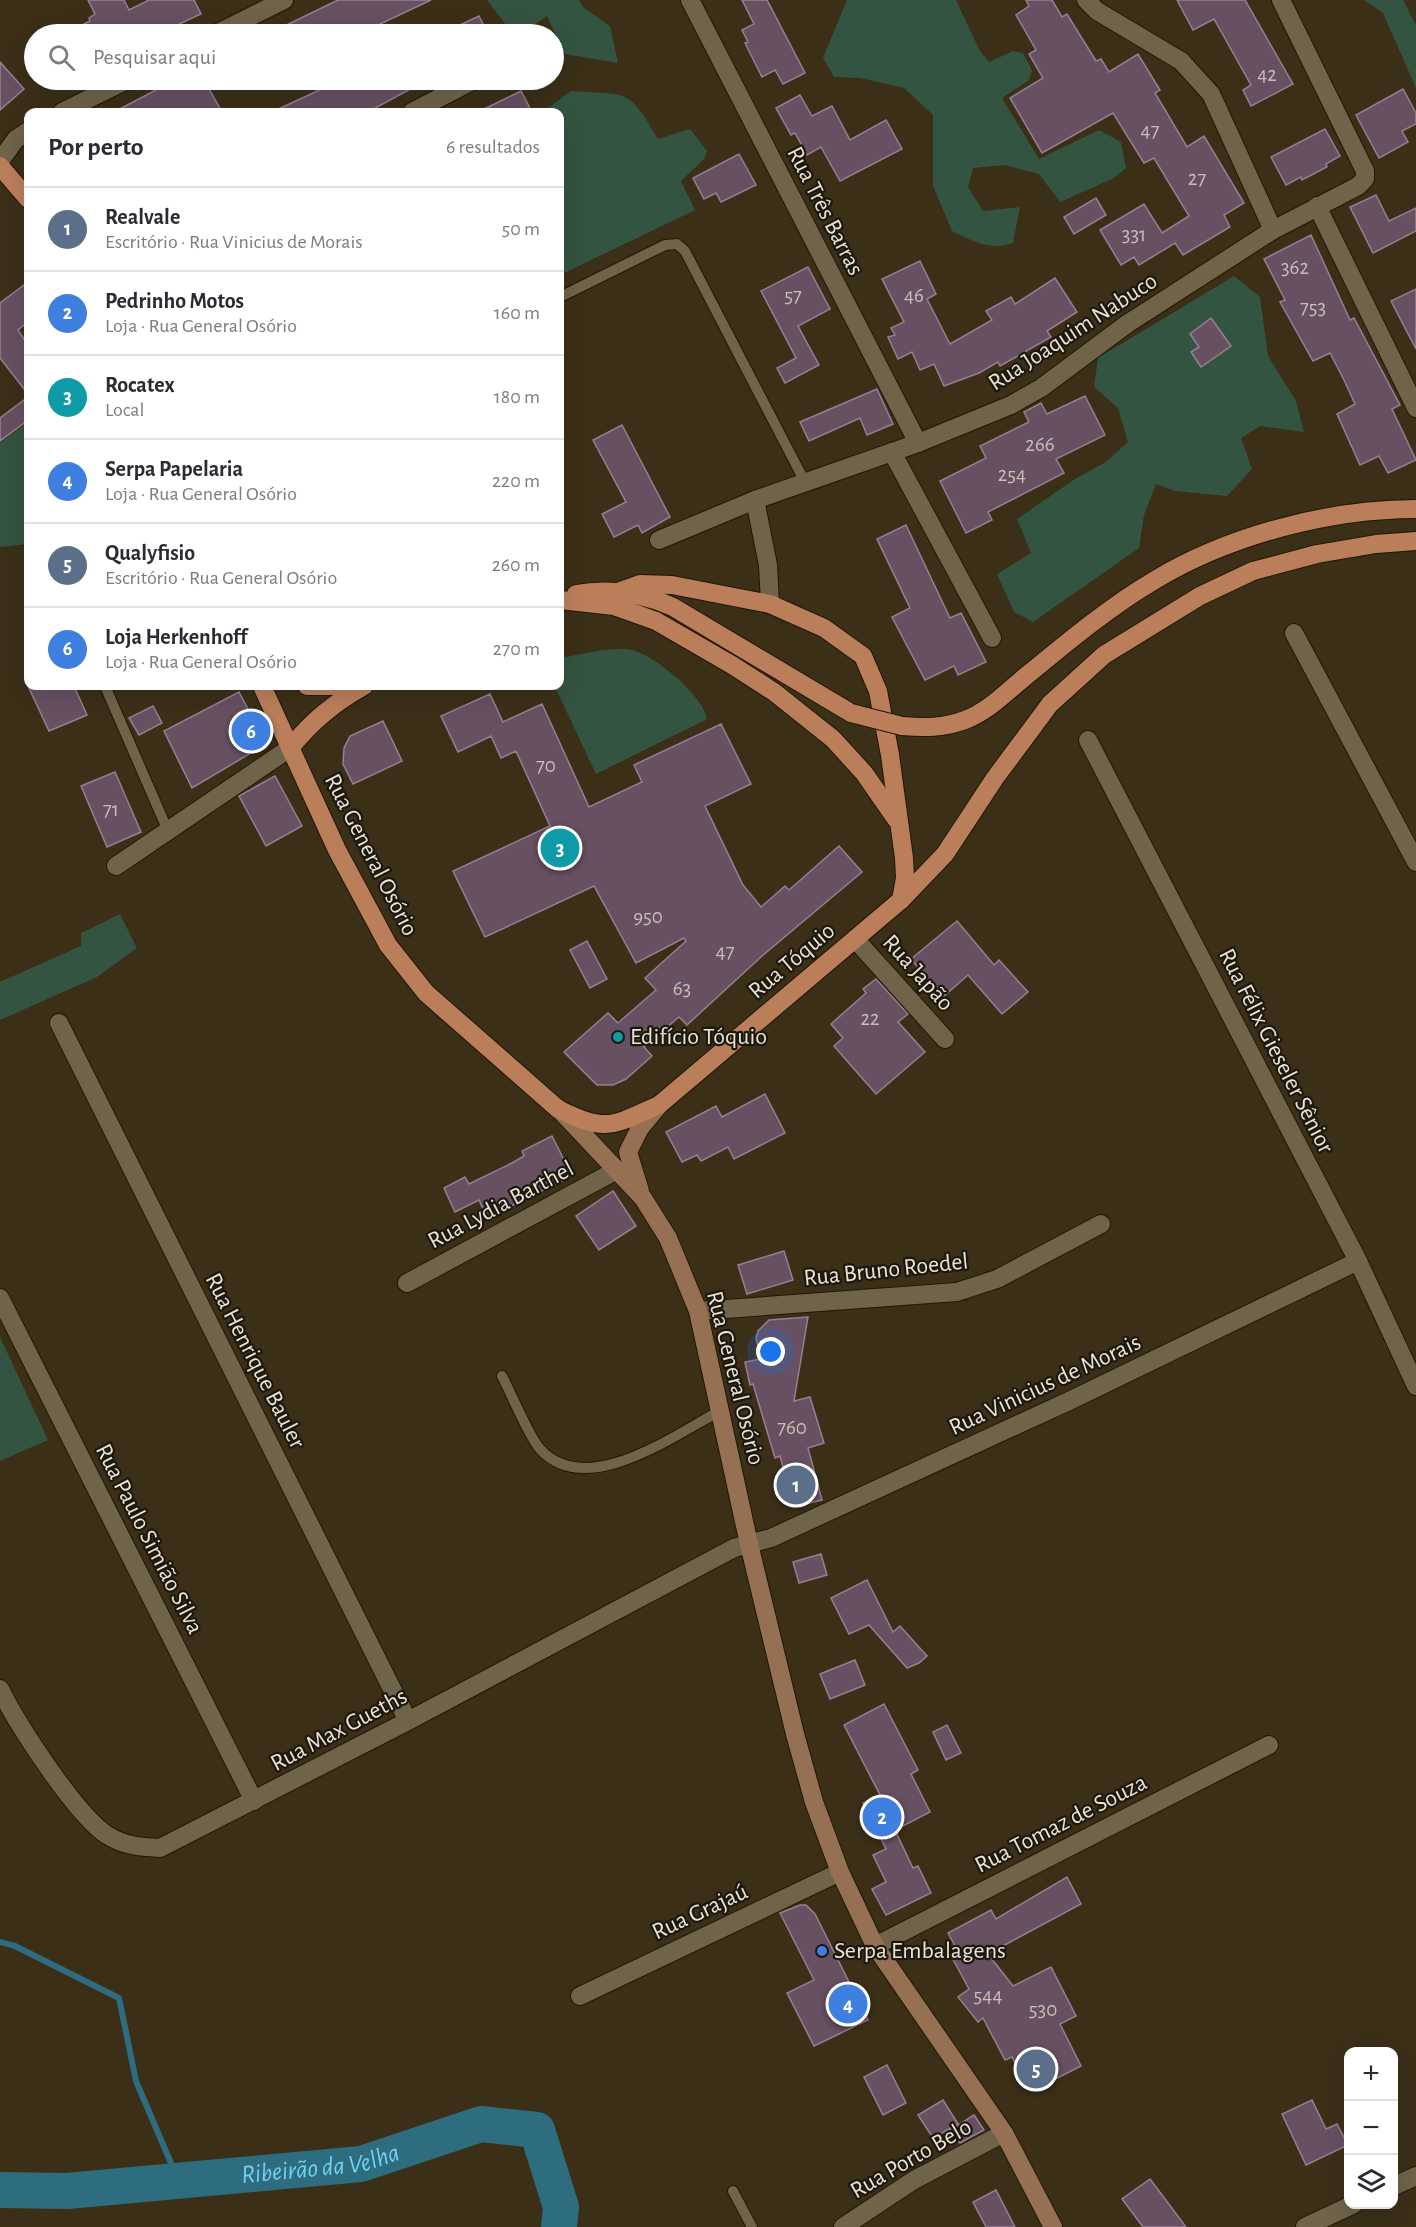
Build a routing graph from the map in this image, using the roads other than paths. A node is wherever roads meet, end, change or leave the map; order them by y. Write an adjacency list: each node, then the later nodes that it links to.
1 (284, 0): 5 (street)
2 (690, 0): 18 (street, Rua Três Barras)
3 (1086, 0): 15 (street)
4 (1281, 0): 14 (street, Rua Joaquim Nabuco)
5 (236, 24)
6 (107, 90): 8 (street)
7 (455, 90): 9 (street)
8 (70, 108)
9 (420, 108)
10 (24, 134): 11 (street)
11 (0, 161)
12 (0, 166): 13 (main road)
13 (24, 194)
14 (1317, 206): 15 (street, Rua Joaquim Nabuco); 17 (street)
15 (1274, 230): 18 (street, Rua Joaquim Nabuco)
16 (564, 295): 20 (lane)
17 (1416, 408)
18 (918, 443): 19 (street, Rua Joaquim Nabuco)
19 (892, 452): 20 (street, Rua Joaquim Nabuco); 30 (street)
20 (805, 482): 21 (street, Rua Joaquim Nabuco)
21 (755, 500): 23 (street, Rua Joaquim Nabuco); 28 (street)
22 (1416, 509): 25 (main road, bridge)
23 (659, 540)
24 (1416, 542): 40 (main road, Rua Tóquio)
25 (618, 592): 26 (main road); 28 (main road)
26 (564, 597)
27 (564, 599): 36 (main road)
28 (770, 604): 36 (main road)
29 (1294, 633): 38 (street)
30 (992, 638)
31 (107, 690): 37 (lane)
32 (264, 690): 35 (main road, Rua General Osório)
33 (356, 690): 35 (main road)
34 (1088, 740): 49 (street, Rua Félix Gieseler Sênior)
35 (290, 748): 37 (street); 45 (main road, Rua General Osório)
36 (897, 820): 40 (main road)
37 (168, 831): 39 (street)
38 (1416, 862)
39 (116, 866)
40 (901, 900): 41 (main road, Rua Tóquio)
41 (855, 939): 43 (street, Rua Japão); 44 (main road, Rua Tóquio)
42 (59, 1023): 58 (street, Rua Henrique Bauler)
43 (945, 1039)
44 (659, 1105): 45 (main road, Rua Tóquio); 47 (main road, Rua Tóquio)
45 (558, 1109): 46 (main road, Rua General Osório)
46 (617, 1170): 47 (main road, Rua General Osório); 50 (street, Rua Lydia Barthel)
47 (643, 1198): 52 (main road, Rua General Osório)
48 (1101, 1224): 52 (street, Rua Bruno Roedel)
49 (1358, 1261): 54 (street, Rua Félix Gieseler Sênior); 56 (street, Rua Vinicius de Morais)
50 (407, 1283)
51 (0, 1298): 60 (street, Rua Paulo Simião Silva)
52 (698, 1311): 55 (main road, Rua General Osório)
53 (501, 1376): 55 (lane)
54 (1416, 1386)
55 (720, 1411): 56 (main road, Rua General Osório)
56 (749, 1544): 58 (street, Rua Max Gueths); 61 (main road, Rua General Osório)
57 (0, 1689): 60 (street, Rua Max Gueths)
58 (408, 1721): 60 (street, Rua Max Gueths)
59 (1269, 1745): 62 (street, Rua Tomaz de Souza)
60 (254, 1801)
61 (840, 1872): 62 (main road, Rua General Osório); 63 (street, Rua Grajaú)
62 (875, 1946): 64 (main road, Rua General Osório)
63 (580, 1996)
64 (1004, 2133): 70 (street, Rua Porto Belo); 71 (main road, Rua General Osório)
65 (1416, 2176): 66 (street)
66 (1398, 2184)
67 (733, 2191): 69 (lane)
68 (1345, 2209): 72 (street)
69 (752, 2227)
70 (843, 2227)
71 (1053, 2227)
72 (1305, 2227)

